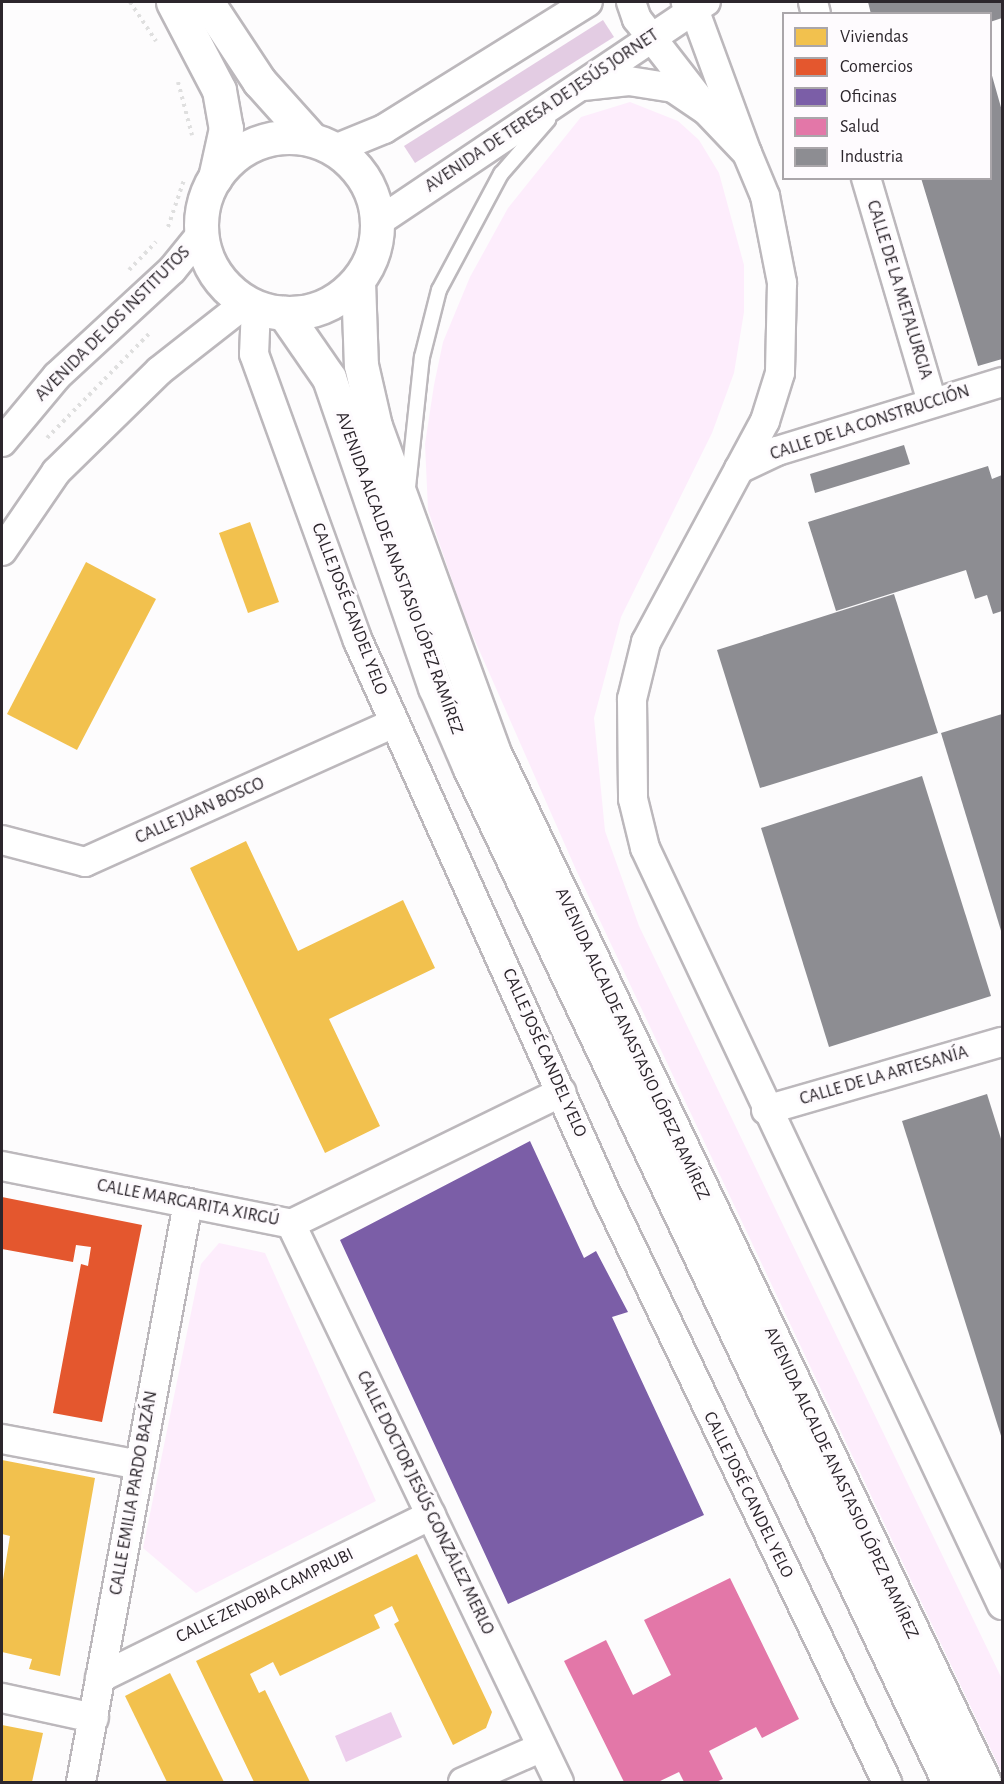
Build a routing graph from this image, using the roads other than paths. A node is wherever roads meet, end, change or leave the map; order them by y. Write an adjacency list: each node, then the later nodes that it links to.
1 (173, 2): 11 (street)
2 (207, 2): 9 (street)
3 (588, 2): 9 (street)
4 (631, 2): 6 (street)
5 (695, 4): 6 (street, AVENIDA DE TERESA DE JESÚS JORNET); 10 (street)
6 (653, 37): 7 (street, AVENIDA DE TERESA DE JESÚS JORNET); 8 (street)
7 (578, 87): 8 (street); 13 (street, AVENIDA DE TERESA DE JESÚS JORNET); 21 (lane)
8 (706, 110): 10 (street)
9 (323, 144): 11 (street); 13 (street)
10 (747, 153): 20 (street)
11 (200, 177): 14 (street)
12 (867, 180): 18 (street, CALLE DE LA METALURGIA)
13 (378, 222): 15 (street)
14 (202, 233): 16 (street); 19 (street, AVENIDA DE LOS INSTITUTOS)
15 (358, 281): 16 (street); 21 (street, AVENIDA ALCALDE ANASTASIO LÓPEZ RAMÍREZ)
16 (263, 307): 22 (street); 23 (street, CALLE JOSÉ CANDEL YELO); 43 (street, AVENIDA ALCALDE ANASTASIO LÓPEZ RAMÍREZ)
17 (1002, 382): 18 (street, CALLE DE LA CONSTRUCCIÓN)
18 (932, 402): 20 (street, CALLE DE LA CONSTRUCCIÓN)
19 (2, 442)
20 (739, 469): 27 (street)
21 (413, 537): 44 (street, AVENIDA ALCALDE ANASTASIO LÓPEZ RAMÍREZ)
22 (2, 551)
23 (394, 723): 24 (street, CALLE JUAN BOSCO); 26 (street, CALLE JOSÉ CANDEL YELO)
24 (2, 840)
25 (1002, 1042): 27 (street, CALLE DE LA ARTESANÍA)
26 (562, 1092): 30 (street, CALLE MARGARITA XIRGÚ); 42 (street, CALLE JOSÉ CANDEL YELO)
27 (766, 1110): 34 (street)
28 (2, 1166): 29 (street, CALLE MARGARITA XIRGÚ)
29 (188, 1203): 30 (street, CALLE MARGARITA XIRGÚ); 32 (street, CALLE EMILIA PARDO BAZÁN)
30 (291, 1224): 33 (street, CALLE DOCTOR JESÚS GONZÁLEZ MERLO)
31 (2, 1439): 32 (street)
32 (140, 1465): 35 (street, CALLE EMILIA PARDO BAZÁN)
33 (431, 1515): 35 (street, CALLE ZENOBIA CAMPRUBI); 38 (street, CALLE DOCTOR JESÚS GONZÁLEZ MERLO)
34 (1002, 1605)
35 (100, 1678): 37 (street, CALLE EMILIA PARDO BAZÁN)
36 (2, 1698): 37 (street)
37 (94, 1718): 39 (street, CALLE EMILIA PARDO BAZÁN)
38 (542, 1747): 40 (street); 41 (street, CALLE DOCTOR JESÚS GONZÁLEZ MERLO)
39 (81, 1782)
40 (463, 1782)
41 (559, 1782)
42 (887, 1782)
43 (949, 1782)
44 (984, 1782)

